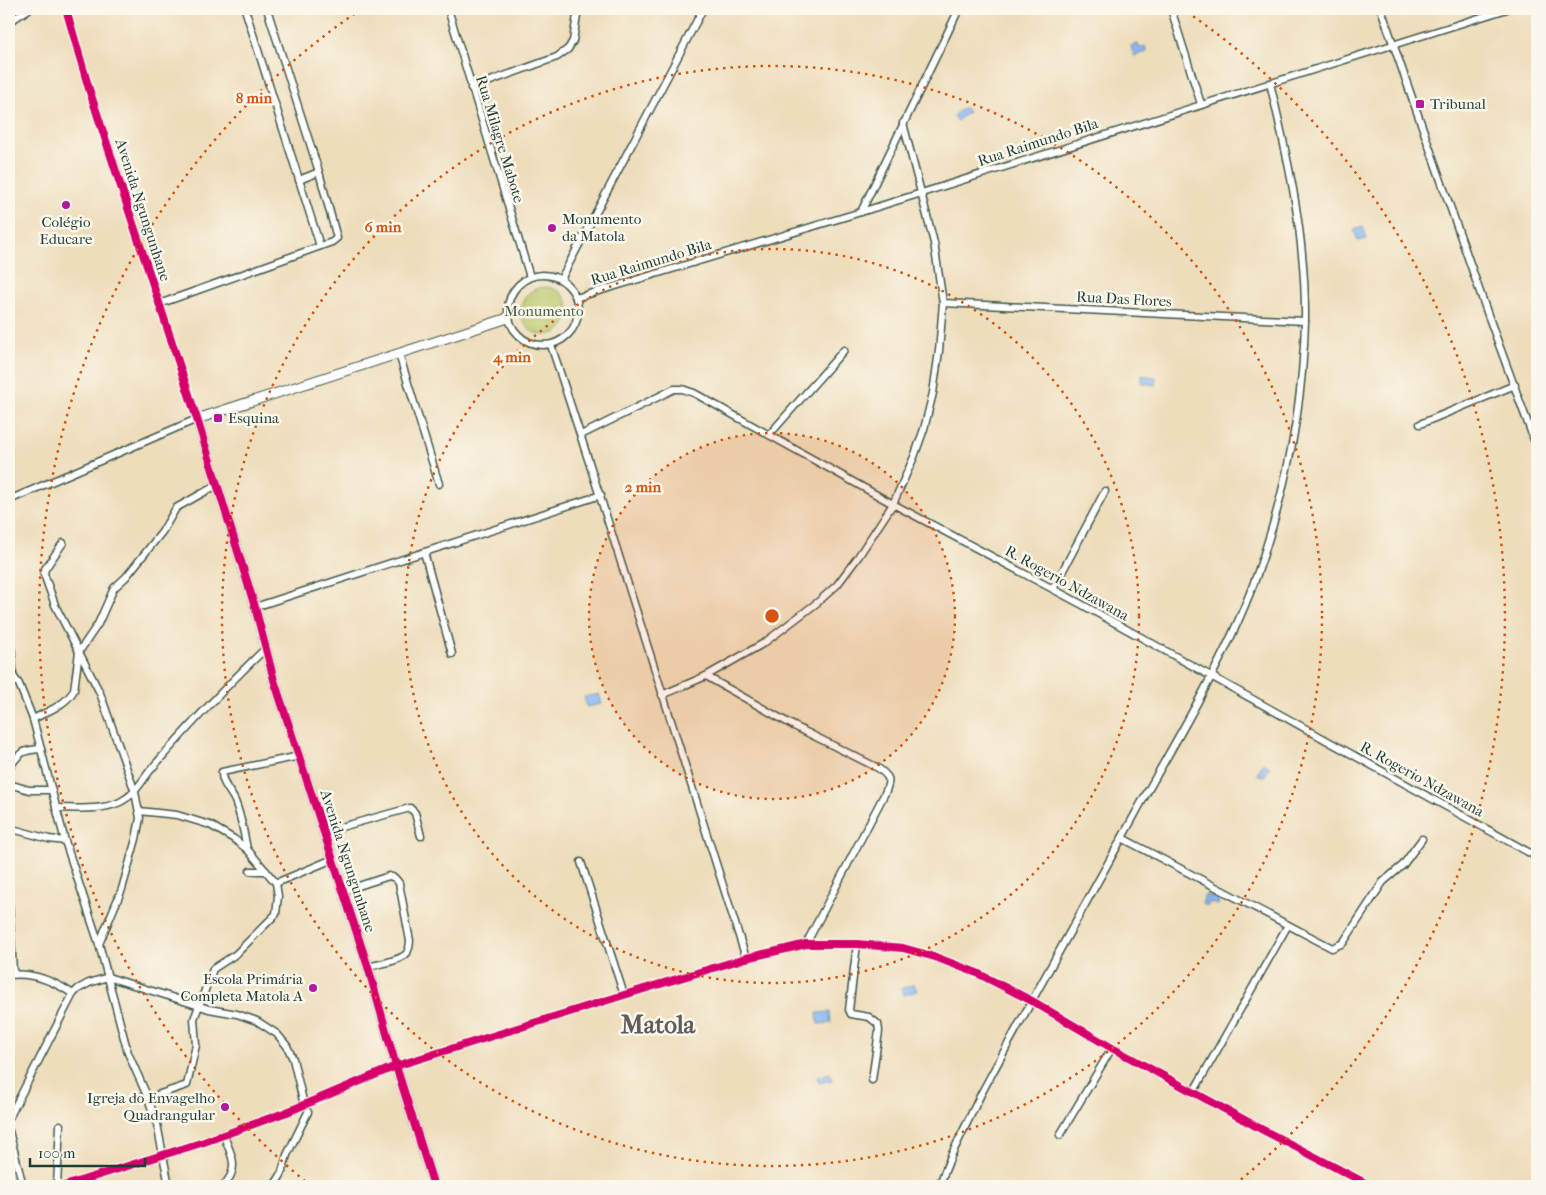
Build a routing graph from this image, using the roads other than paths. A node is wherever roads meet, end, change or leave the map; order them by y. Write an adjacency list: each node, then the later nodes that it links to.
1 (29, 9): 12 (street)
2 (66, 9): 27 (street, Avenida Ngungunhane)
3 (245, 9): 19 (street)
4 (267, 9): 18 (street)
5 (448, 9): 15 (street, Rua Milagre Mabote)
6 (578, 9): 15 (street)
7 (703, 9): 24 (street)
8 (959, 9): 17 (street)
9 (1171, 9): 16 (street)
10 (1382, 9): 13 (street)
11 (1507, 9): 13 (street, Rua Raimundo Bila)
12 (9, 22)
13 (1393, 44): 14 (street, Rua Raimundo Bila); 33 (street)
14 (1270, 83): 16 (street, Rua Raimundo Bila); 29 (street)
15 (471, 88): 23 (street, Rua Milagre Mabote)
16 (1201, 104): 20 (street, Rua Raimundo Bila)
17 (903, 123): 20 (street); 21 (street)
18 (319, 172): 19 (street); 22 (street)
19 (299, 180): 22 (street)
20 (922, 192): 21 (street, Rua Raimundo Bila); 26 (street)
21 (861, 212): 25 (street, Rua Raimundo Bila)
22 (320, 246): 27 (street)
23 (530, 277): 24 (street); 28 (street)
24 (561, 280): 25 (street)
25 (576, 298): 30 (street)
26 (943, 303): 29 (street, Rua Das Flores); 44 (street)
27 (159, 304): 34 (street, Avenida Ngungunhane)
28 (508, 318): 30 (street); 32 (street)
29 (1305, 321): 55 (street)
30 (551, 345): 36 (street)
31 (844, 350): 37 (street)
32 (399, 354): 34 (street); 39 (street)
33 (1515, 385): 35 (street); 38 (street)
34 (197, 419): 40 (street, Avenida Ngungunhane); 43 (street)
35 (1420, 424)
36 (581, 435): 37 (street, R. Rogerio Ndzawana); 42 (street)
37 (769, 435): 44 (street, R. Rogerio Ndzawana)
38 (1536, 444)
39 (439, 484)
40 (217, 485): 48 (street, Avenida Ngungunhane); 51 (street)
41 (1105, 491): 47 (street)
42 (600, 495): 46 (street); 56 (street)
43 (9, 500)
44 (893, 504): 47 (street, R. Rogerio Ndzawana); 54 (street)
45 (63, 543): 51 (street)
46 (424, 552): 48 (street); 52 (street)
47 (1053, 589): 55 (street, R. Rogerio Ndzawana)
48 (255, 607): 50 (street, Avenida Ngungunhane)
49 (9, 639): 53 (street)
50 (264, 649): 59 (street, Avenida Ngungunhane); 63 (street)
51 (80, 652): 57 (street); 63 (street)
52 (452, 654)
53 (11, 675): 57 (street)
54 (706, 676): 56 (street); 83 (street)
55 (1211, 676): 69 (street); 73 (street, R. Rogerio Ndzawana)
56 (662, 695): 85 (street)
57 (33, 719): 58 (street)
58 (41, 749): 60 (street); 62 (street)
59 (300, 756): 67 (street, Avenida Ngungunhane); 72 (street)
60 (9, 768)
61 (9, 784): 62 (street)
62 (50, 790): 64 (street)
63 (135, 792): 64 (street); 65 (street)
64 (56, 808): 71 (street)
65 (139, 811): 72 (street); 82 (street)
66 (9, 828): 71 (street)
67 (323, 832): 68 (street); 74 (street, Avenida Ngungunhane)
68 (421, 836)
69 (1122, 838): 81 (street); 91 (street)
70 (1422, 839): 81 (street)
71 (65, 841): 82 (street)
72 (247, 849): 77 (street)
73 (1537, 857)
74 (333, 859): 78 (street); 79 (street, Avenida Ngungunhane)
75 (581, 862): 90 (street)
76 (250, 871): 77 (street)
77 (266, 871): 78 (street)
78 (276, 883): 92 (street)
79 (343, 891): 86 (street, Avenida Ngungunhane); 86 (street)
80 (9, 905): 87 (street)
81 (1288, 925): 96 (street)
82 (99, 944): 88 (street)
83 (806, 944): 84 (street); 85 (street)
84 (857, 944): 91 (street); 95 (street)
85 (746, 958): 90 (street)
86 (368, 967): 94 (street, Avenida Ngungunhane)
87 (12, 975): 89 (street)
88 (108, 977): 89 (street); 92 (street); 97 (street)
89 (73, 994): 100 (street)
90 (624, 995): 94 (street)
91 (1032, 1001): 93 (street); 113 (street)
92 (199, 1005): 97 (street); 98 (street)
93 (1112, 1048): 96 (street); 104 (street)
94 (396, 1066): 98 (street); 112 (street, Avenida Ngungunhane)
95 (872, 1080)
96 (1194, 1091): 114 (street)
97 (148, 1098): 105 (street)
98 (304, 1105): 103 (street)
99 (308, 1112): 111 (street)
100 (9, 1118)
101 (60, 1124): 107 (street)
102 (9, 1131): 106 (street)
103 (223, 1134): 105 (street); 110 (street)
104 (1060, 1135)
105 (162, 1154): 108 (street); 109 (street)
106 (23, 1186)
107 (57, 1186)
108 (64, 1186)
109 (169, 1186)
110 (223, 1186)
111 (274, 1186)
112 (434, 1186)
113 (939, 1186)
114 (1371, 1186)

